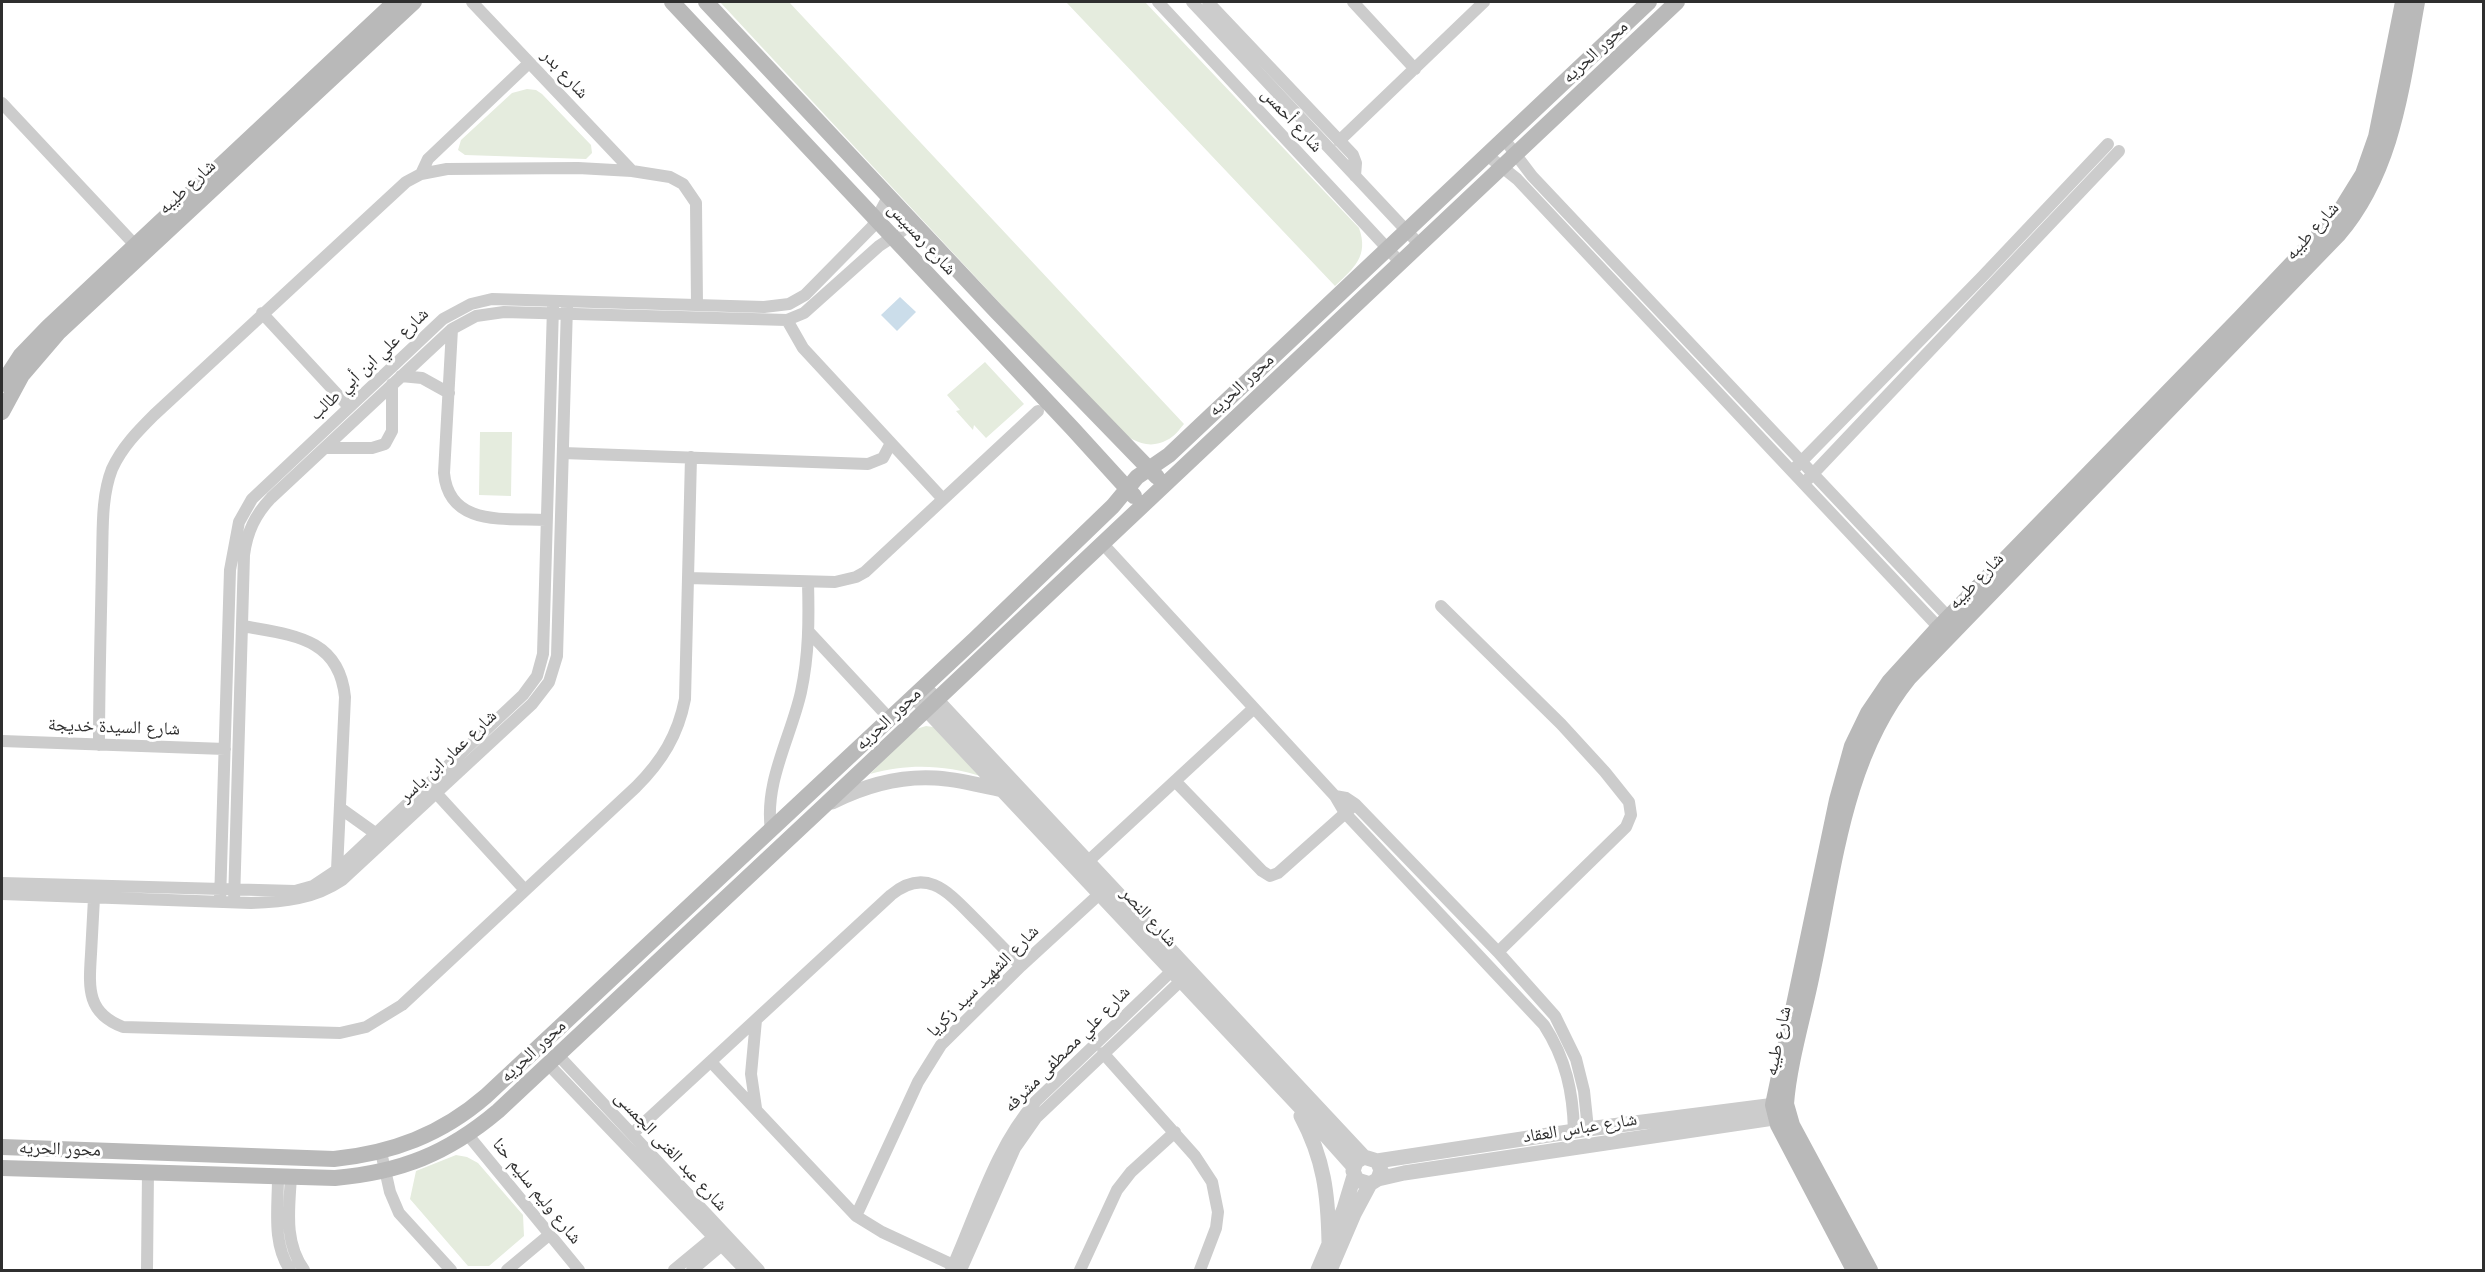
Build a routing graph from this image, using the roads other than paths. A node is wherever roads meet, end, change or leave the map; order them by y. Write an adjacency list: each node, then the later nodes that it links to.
1 (395, 2): 21 (main road, شارع طيبه)
2 (414, 2): 21 (main road, شارع طيبه)
3 (472, 2): 15 (street, شارع بدر)
4 (672, 2): 30 (main road, شارع رمسيس)
5 (706, 2): 29 (main road, شارع رمسيس)
6 (1158, 2): 36 (street, شارع أحمس)
7 (1192, 2): 27 (street, شارع أحمس)
8 (1208, 2): 19 (street)
9 (1353, 2): 16 (street)
10 (1484, 2): 16 (street)
11 (1649, 2): 18 (main road, محور الحريه)
12 (1677, 2): 24 (main road, محور الحريه)
13 (2403, 2): 45 (main road, شارع طيبه)
14 (2417, 2): 45 (main road, شارع طيبه)
15 (529, 63): 25 (street, شارع بدر); 26 (street)
16 (1415, 69): 19 (street)
17 (2, 103): 35 (street)
18 (1504, 139): 23 (main road, محور الحريه); 24 (street)
19 (1339, 141): 27 (street)
20 (2108, 144): 57 (street)
21 (250, 147): 35 (main road, شارع طيبه); 52 (main road, شارع طيبه)
22 (2119, 151): 60 (street)
23 (1487, 155): 24 (street); 32 (main road, محور الحريه)
24 (1508, 160): 34 (main road, محور الحريه); 57 (street); 59 (street)
25 (632, 171): 26 (street); 40 (street)
26 (417, 175): 28 (street); 41 (street)
27 (1355, 176): 32 (street, شارع أحمس)
28 (420, 189)
29 (889, 195): 30 (street, شارع علي ابن أبي طالب); 31 (main road, شارع رمسيس)
30 (878, 220): 33 (main road, شارع رمسيس); 40 (street, شارع علي ابن أبي طالب)
31 (914, 223): 33 (street); 58 (main road, شارع رمسيس)
32 (1407, 231): 34 (street, شارع أحمس); 36 (main road, محور الحريه)
33 (893, 236): 44 (street); 63 (main road, شارع رمسيس)
34 (1419, 244): 37 (main road, محور الحريه)
35 (135, 245): 48 (main road, شارع طيبه)
36 (1387, 249): 37 (street, شارع أحمس); 58 (main road, محور الحريه)
37 (1400, 262): 61 (main road, محور الحريه)
38 (554, 300): 39 (street, شارع علي ابن أبي طالب); 42 (street, شارع عمار ابن ياسر); 50 (street, شارع علي ابن أبي طالب)
39 (567, 301): 40 (street, شارع علي ابن أبي طالب); 43 (street, شارع عمار ابن ياسر)
40 (697, 305)
41 (262, 313): 50 (street); 81 (street)
42 (553, 314): 43 (street, شارع علي ابن أبي طالب); 46 (street, شارع علي ابن أبي طالب); 66 (street, شارع عمار ابن ياسر)
43 (567, 314): 44 (street, شارع علي ابن أبي طالب); 55 (street, شارع عمار ابن ياسر)
44 (787, 320): 53 (street)
45 (2245, 323): 74 (main road, شارع طيبه)
46 (452, 329): 47 (street, شارع علي ابن أبي طالب); 49 (street)
47 (397, 380): 49 (street); 54 (street, شارع علي ابن أبي طالب); 54 (street)
48 (2, 384)
49 (449, 393): 66 (street)
50 (349, 407): 82 (street, شارع علي ابن أبي طالب)
51 (1038, 411): 64 (street)
52 (2, 412)
53 (891, 443): 56 (street); 64 (street)
54 (325, 448): 73 (street, شارع علي ابن أبي طالب)
55 (562, 453): 56 (street); 85 (street, شارع عمار ابن ياسر)
56 (691, 457): 70 (street)
57 (1802, 461): 59 (street); 60 (street)
58 (1149, 469): 61 (main road, شارع رمسيس); 63 (main road, محور الحريه)
59 (1791, 471): 62 (street)
60 (1813, 473): 62 (street); 74 (street)
61 (1163, 484): 65 (main road, محور الحريه)
62 (1803, 484): 74 (street)
63 (1127, 488): 65 (main road, شارع رمسيس); 68 (main road, محور الحريه)
64 (942, 498): 71 (street)
65 (1142, 506): 67 (main road, محور الحريه)
66 (546, 520): 92 (street, شارع عمار ابن ياسر)
67 (1102, 543): 69 (main road, محور الحريه); 78 (street)
68 (1069, 549): 69 (main road); 76 (main road, محور الحريه)
69 (1082, 562): 77 (main road, محور الحريه)
70 (688, 578): 71 (street); 97 (street)
71 (808, 582): 75 (street)
72 (1441, 606): 102 (street)
73 (243, 626): 89 (street); 100 (street, شارع علي ابن أبي طالب)
74 (1948, 627): 111 (main road, شارع طيبه)
75 (809, 632): 79 (street); 91 (street)
76 (919, 692): 77 (street, شارع النصر); 79 (main road, محور الحريه)
77 (931, 704): 84 (street, شارع النصر); 87 (main road, محور الحريه)
78 (1254, 708): 83 (street); 86 (street)
79 (889, 718): 91 (main road, محور الحريه)
80 (2, 741): 81 (street, شارع السيدة خديجة)
81 (99, 745): 82 (street, شارع السيدة خديجة)
82 (225, 749): 99 (street, شارع علي ابن أبي طالب)
83 (1175, 781): 90 (street); 93 (street)
84 (1008, 786): 87 (street); 93 (street, شارع النصر)
85 (436, 793): 97 (street); 100 (street, شارع عمار ابن ياسر)
86 (1335, 796): 88 (street); 90 (street)
87 (826, 804): 107 (main road, محور الحريه)
88 (1355, 804): 90 (street); 102 (street)
89 (340, 807): 92 (street); 94 (street)
90 (1345, 813): 112 (street)
91 (771, 830): 117 (main road, محور الحريه)
92 (375, 833): 94 (street, شارع عمار ابن ياسر)
93 (1083, 866): 96 (street, شارع النصر)
94 (337, 870): 100 (street, شارع عمار ابن ياسر)
95 (2, 882): 99 (street, شارع عمار ابن ياسر)
96 (1105, 889): 103 (street, شارع الشهيد سيد زكريا); 104 (street, شارع النصر)
97 (525, 890): 101 (street)
98 (2, 894): 101 (street, شارع عمار ابن ياسر)
99 (219, 896): 100 (street, شارع عمار ابن ياسر); 101 (street, شارع عمار ابن ياسر)
100 (234, 896)
101 (94, 898)
102 (1498, 952): 112 (street)
103 (1021, 966): 105 (street); 124 (street, شارع الشهيد سيد زكريا)
104 (1181, 971): 106 (street, شارع علي مصطفى مشرفه); 109 (street, شارع النصر); 118 (street, شارع النصر); 128 (street, شارع علي مصطفى مشرفه)
105 (756, 1020): 108 (street); 110 (street)
106 (1103, 1053): 113 (street); 128 (street, شارع علي مصطفى مشرفه)
107 (553, 1059): 114 (street, شارع عبد الغنى الجمسى); 115 (main road, محور الحريه); 126 (street, شارع عبد الغنى الجمسى)
108 (711, 1062): 110 (street); 114 (street)
109 (1294, 1099): 118 (street, شارع النصر); 127 (street)
110 (756, 1109): 124 (street)
111 (1781, 1110): 112 (street, شارع عباس العقاد); 123 (street, شارع عباس العقاد); 143 (main road); 144 (main road)
112 (1581, 1130): 118 (street, شارع عباس العقاد)
113 (1175, 1132): 139 (street); 140 (street)
114 (632, 1134): 126 (street, شارع عبد الغنى الجمسى)
115 (468, 1135): 120 (main road, محور الحريه); 125 (street, شارع وليم سليم حنا)
116 (2, 1147): 117 (main road, محور الحريه)
117 (381, 1152): 120 (street)
118 (1362, 1165): 123 (street); 123 (street); 127 (street)
119 (2, 1168): 121 (main road, محور الحريه)
120 (385, 1170): 122 (main road, محور الحريه); 132 (street)
121 (148, 1171): 122 (main road, محور الحريه); 129 (street)
122 (285, 1177): 130 (street); 131 (street)
123 (1374, 1182): 142 (street)
124 (856, 1216): 128 (street)
125 (549, 1235): 133 (street); 134 (street, شارع وليم سليم حنا)
126 (721, 1238): 135 (street); 136 (street); 137 (street, شارع عبد الغنى الجمسى); 138 (street, شارع عبد الغنى الجمسى)
127 (1329, 1242): 141 (street)
128 (955, 1269)
129 (147, 1270)
130 (290, 1270)
131 (304, 1270)
132 (451, 1270)
133 (507, 1270)
134 (579, 1270)
135 (674, 1270)
136 (692, 1270)
137 (745, 1270)
138 (759, 1270)
139 (1080, 1270)
140 (1200, 1270)
141 (1318, 1270)
142 (1330, 1270)
143 (1854, 1270)
144 (1869, 1270)

